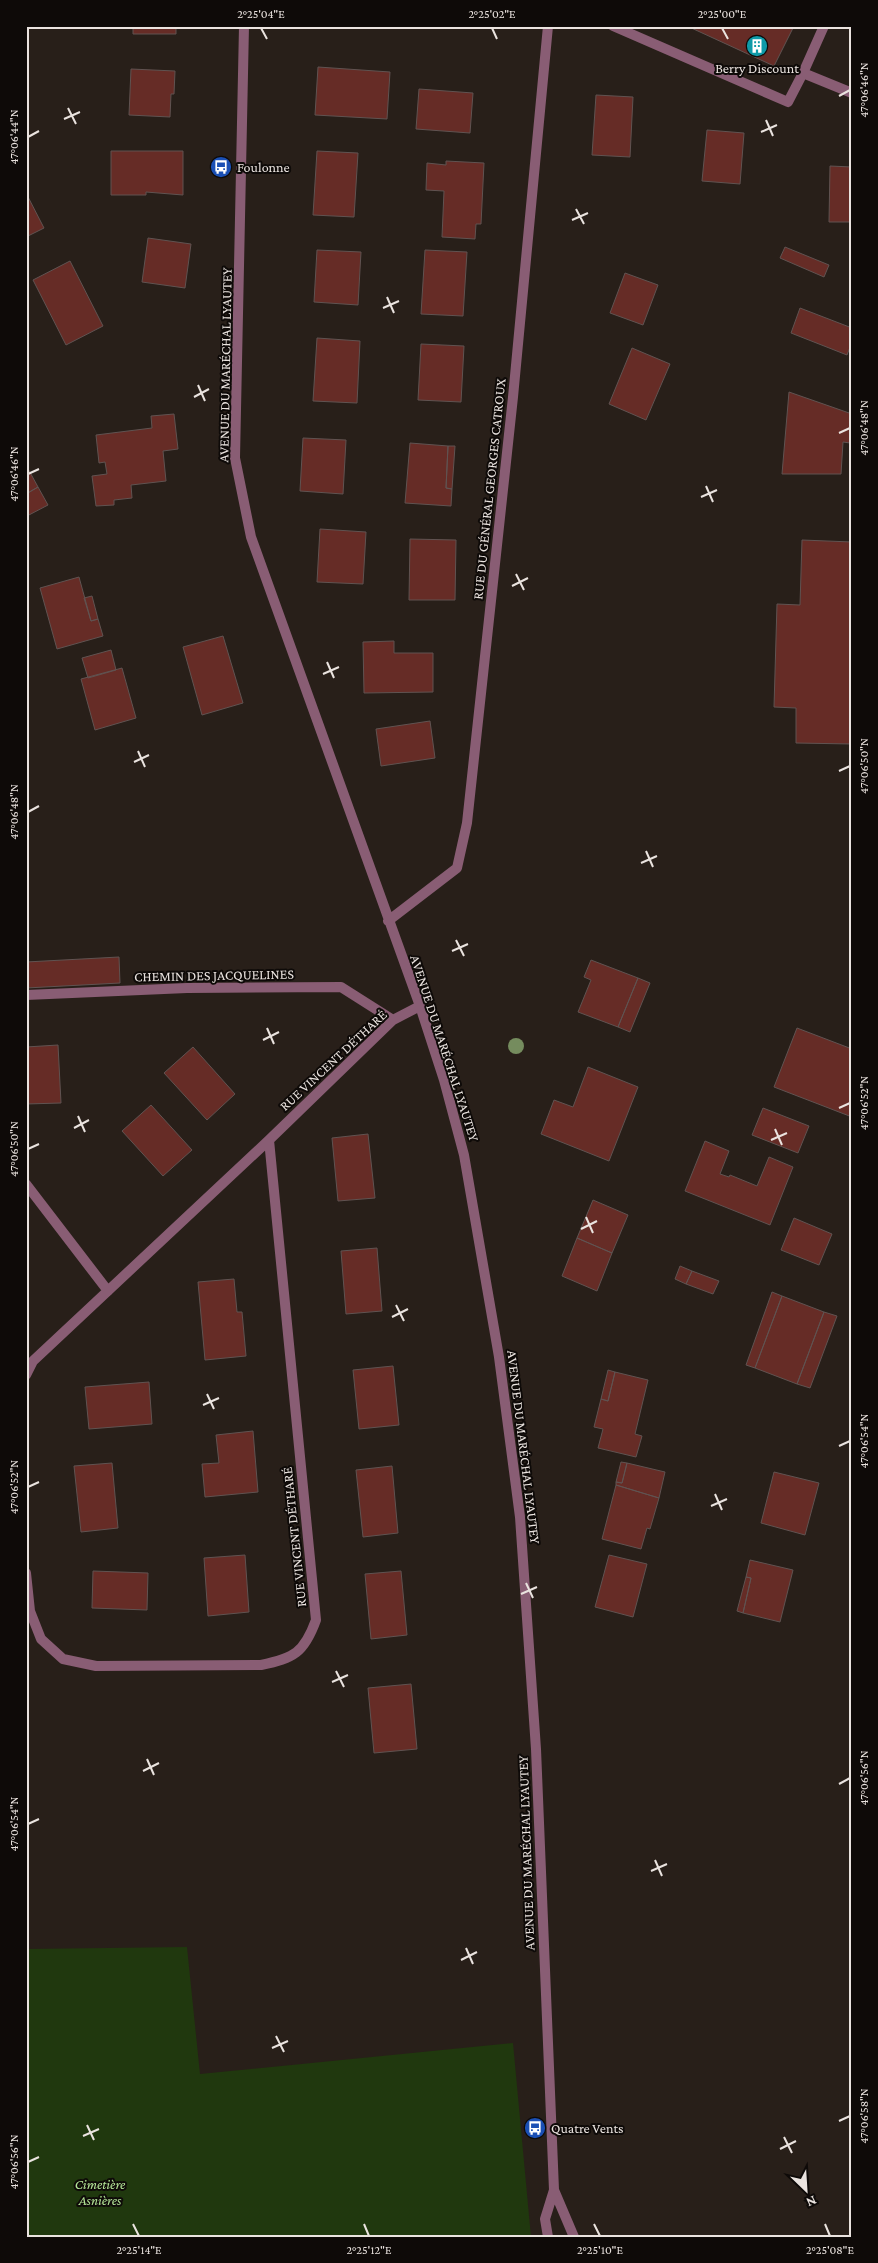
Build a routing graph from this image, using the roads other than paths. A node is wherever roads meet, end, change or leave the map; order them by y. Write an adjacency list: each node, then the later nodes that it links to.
1 (244, 26): 7 (street, AVENUE DU MARÉCHAL LYAUTEY)
2 (548, 26): 7 (street, RUE DU GÉNÉRAL GEORGES CATROUX)
3 (613, 26): 5 (street)
4 (824, 26): 5 (street)
5 (803, 72): 6 (street)
6 (852, 93)
7 (388, 921): 9 (street, AVENUE DU MARÉCHAL LYAUTEY)
8 (26, 995): 10 (street, CHEMIN DES JACQUELINES)
9 (420, 1006): 10 (street, RUE VINCENT DÉTHARÉ); 16 (street, AVENUE DU MARÉCHAL LYAUTEY)
10 (393, 1020): 11 (street, RUE VINCENT DÉTHARÉ)
11 (269, 1140): 13 (street, RUE VINCENT DÉTHARÉ); 15 (street, RUE VINCENT DÉTHARÉ)
12 (26, 1184): 13 (street)
13 (108, 1291): 14 (street, RUE VINCENT DÉTHARÉ)
14 (26, 1375)
15 (26, 1573)
16 (554, 2190): 17 (street, AVENUE DU MARÉCHAL LYAUTEY); 18 (street, AVENUE DU MARÉCHAL LYAUTEY)
17 (548, 2237)
18 (574, 2237)

